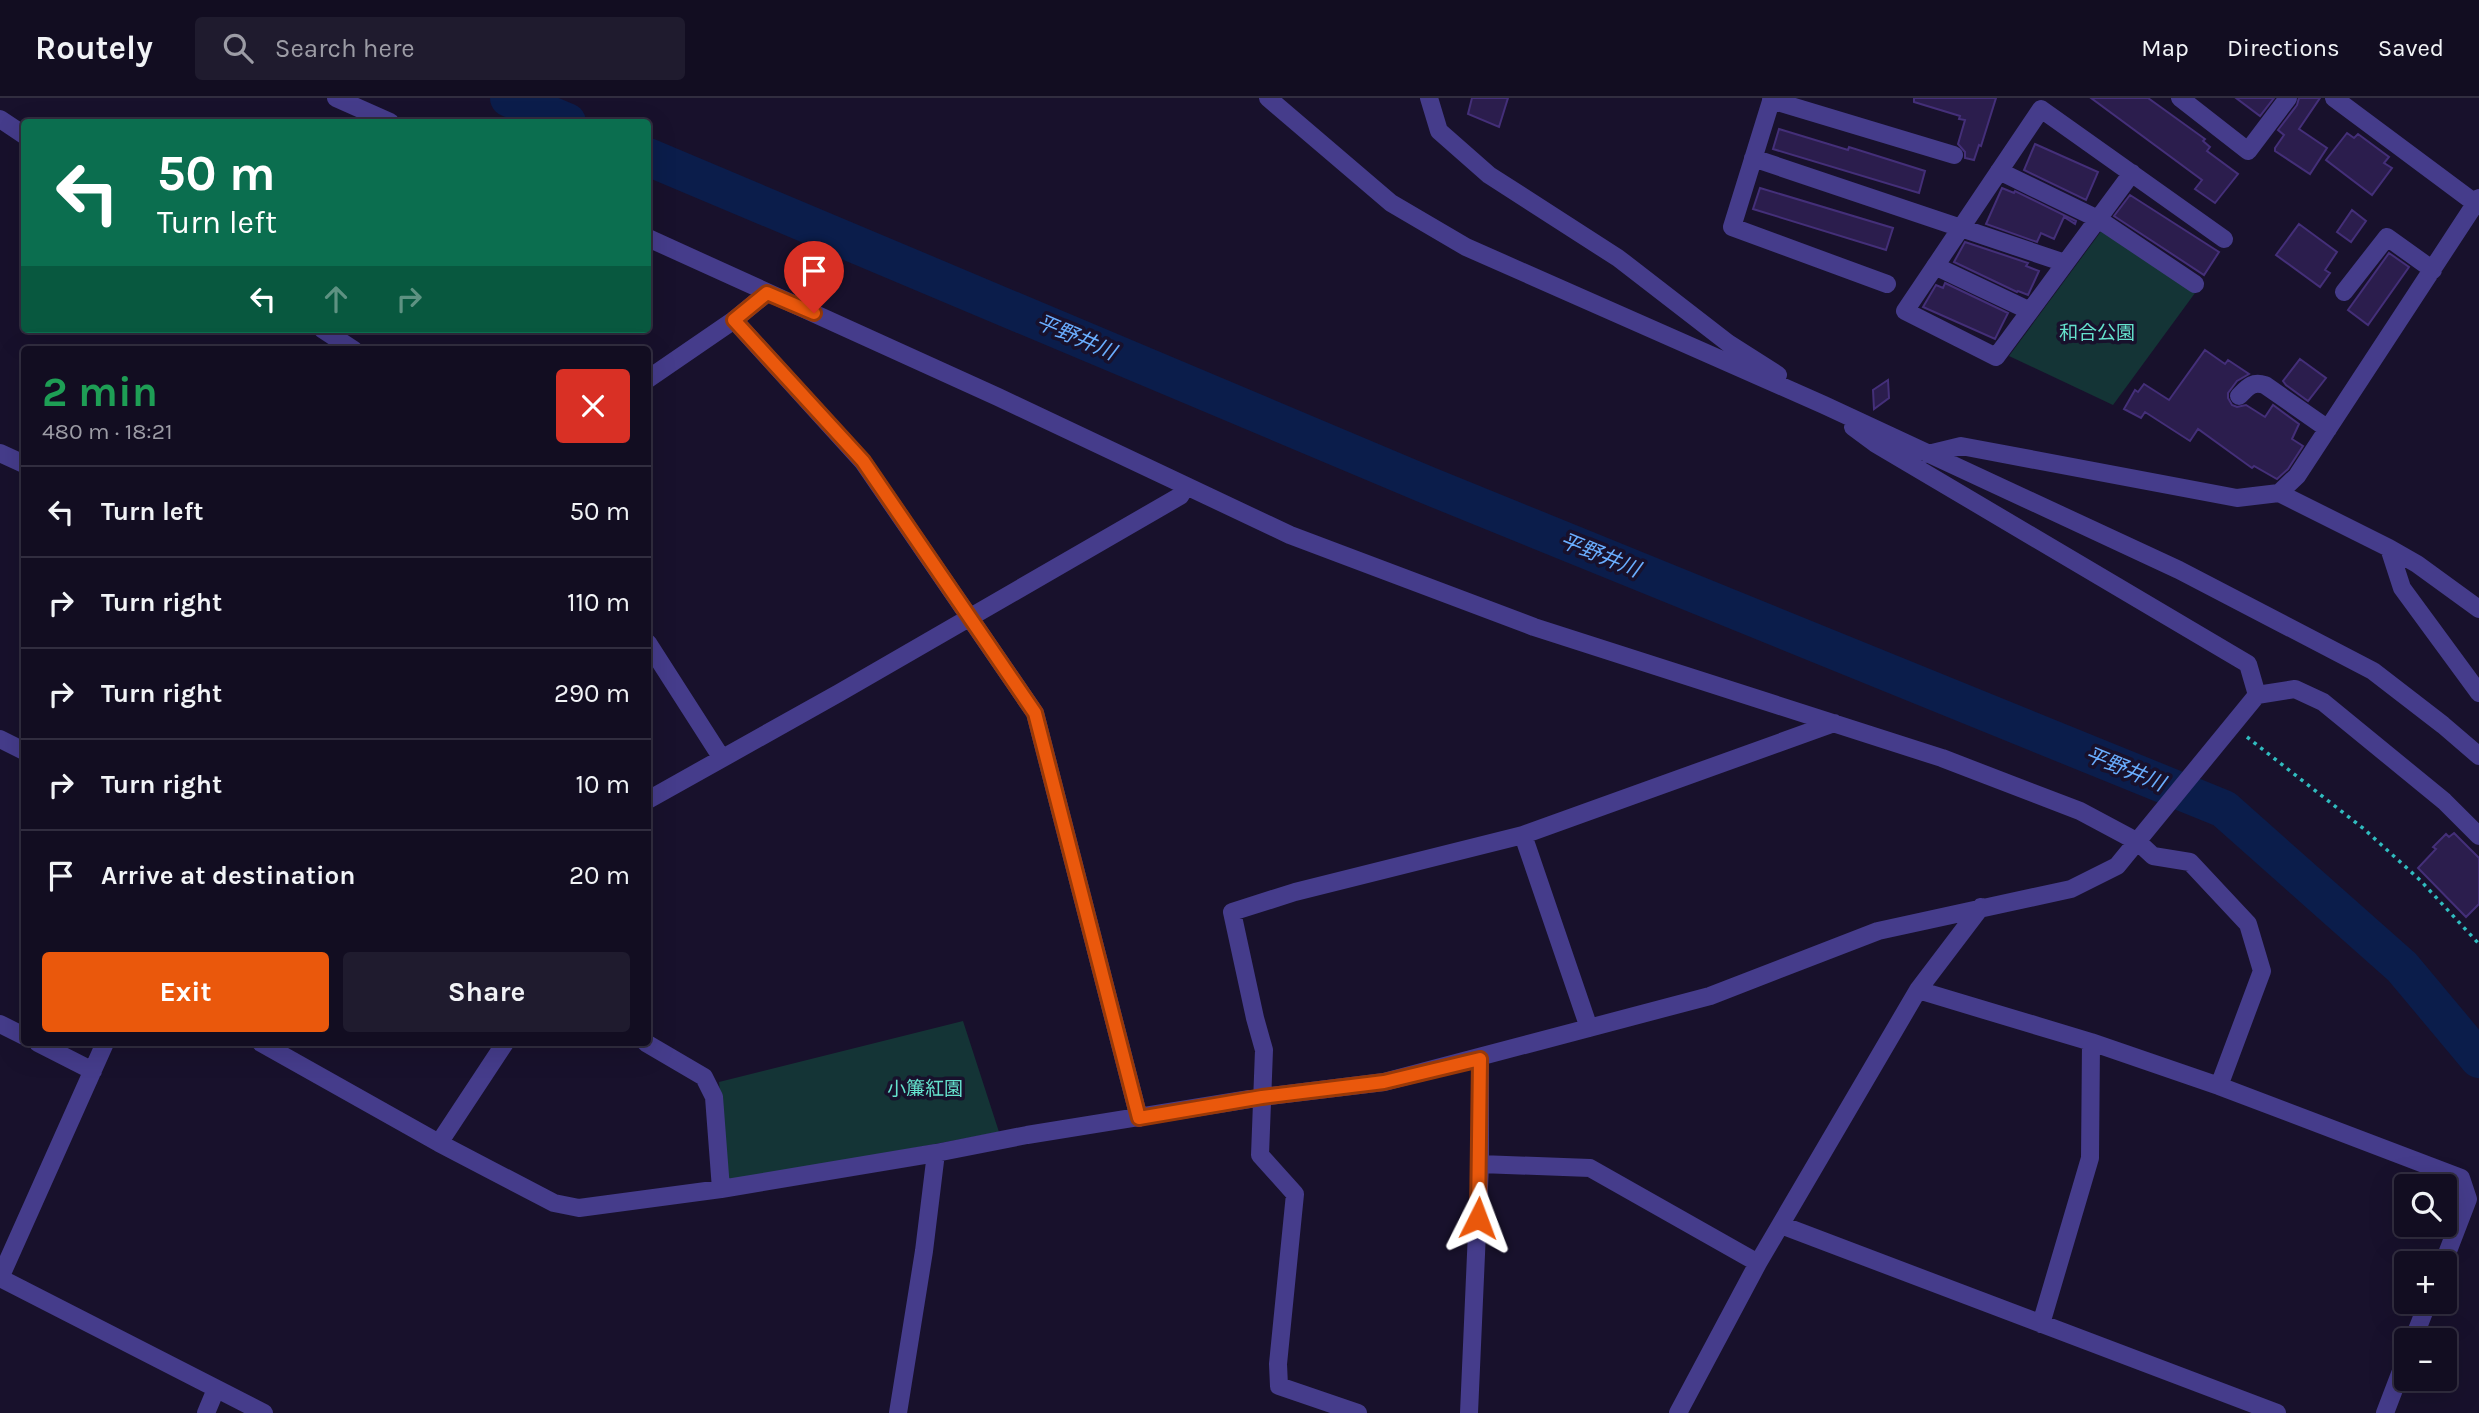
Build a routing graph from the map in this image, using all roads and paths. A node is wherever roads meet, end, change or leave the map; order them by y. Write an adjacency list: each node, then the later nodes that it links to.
1 (337, 98): 8 (street)
2 (1268, 98): 33 (street)
3 (1429, 98): 33 (street)
4 (2180, 98): 5 (street)
5 (2288, 98)
6 (2334, 98): 15 (street)
7 (1772, 99): 11 (street); 12 (street)
8 (383, 119)
9 (0, 120): 10 (street)
10 (21, 133)
11 (1954, 155)
12 (1753, 158): 17 (street); 23 (street)
13 (1999, 172): 14 (street); 16 (street); 17 (street)
14 (2132, 173): 16 (street); 19 (street)
15 (2478, 203): 22 (street)
16 (2098, 219): 20 (street); 24 (street)
17 (1961, 228): 20 (street); 21 (street)
18 (651, 239): 26 (street)
19 (2224, 239)
20 (2065, 263): 27 (street)
21 (1935, 266): 27 (street); 27 (street)
22 (2433, 270): 25 (street); 34 (street)
23 (1887, 284)
24 (2195, 284)
25 (2344, 292)
26 (767, 293): 28 (street); 38 (street)
27 (2030, 311)
28 (734, 320): 31 (street); 42 (street)
29 (328, 333): 30 (street)
30 (348, 346)
31 (651, 377)
32 (2239, 396): 34 (street)
33 (1824, 405): 36 (street); 45 (street)
34 (2328, 429): 39 (street)
35 (0, 453): 37 (street)
36 (1928, 454): 39 (street); 50 (street)
37 (21, 463)
38 (1186, 486): 42 (street); 46 (street)
39 (2279, 493): 40 (street)
40 (2389, 548): 41 (street); 44 (street)
41 (2479, 609)
42 (967, 617): 51 (street); 72 (street)
43 (651, 648): 51 (street)
44 (2479, 693)
45 (2257, 695): 47 (street); 54 (street)
46 (1834, 723): 53 (street); 55 (street)
47 (2232, 724): 55 (street); 57 (path)
48 (0, 739): 49 (street)
49 (21, 750)
50 (2479, 756)
51 (721, 757): 52 (street)
52 (651, 798)
53 (1523, 835): 60 (street); 71 (street)
54 (2479, 836)
55 (2138, 842): 56 (street); 70 (street)
56 (1981, 907): 58 (street); 60 (street)
57 (2479, 944)
58 (1918, 990): 62 (street); 77 (street)
59 (0, 1024): 61 (street)
60 (1589, 1028): 68 (street)
61 (21, 1034)
62 (2091, 1042): 70 (street); 81 (street)
63 (44, 1046): 69 (street)
64 (104, 1046): 69 (street)
65 (266, 1046): 73 (street)
66 (503, 1046): 73 (street)
67 (651, 1046): 76 (street)
68 (1480, 1059): 71 (street); 75 (street)
69 (93, 1071): 80 (street)
70 (2219, 1086): 78 (street)
71 (1262, 1097): 72 (street); 87 (street)
72 (1139, 1118): 74 (street)
73 (439, 1143): 76 (street)
74 (936, 1153): 76 (street); 86 (street)
75 (1480, 1164): 79 (street); 88 (street)
76 (721, 1189)
77 (1781, 1225): 79 (street); 81 (street)
78 (2448, 1251)
79 (1758, 1263): 89 (street)
80 (0, 1278): 82 (street)
81 (2041, 1324): 90 (street)
82 (216, 1389): 84 (street); 85 (street)
83 (2394, 1389): 91 (street)
84 (206, 1413)
85 (264, 1413)
86 (898, 1413)
87 (1357, 1413)
88 (1469, 1413)
89 (1678, 1413)
90 (2277, 1413)
91 (2385, 1413)

